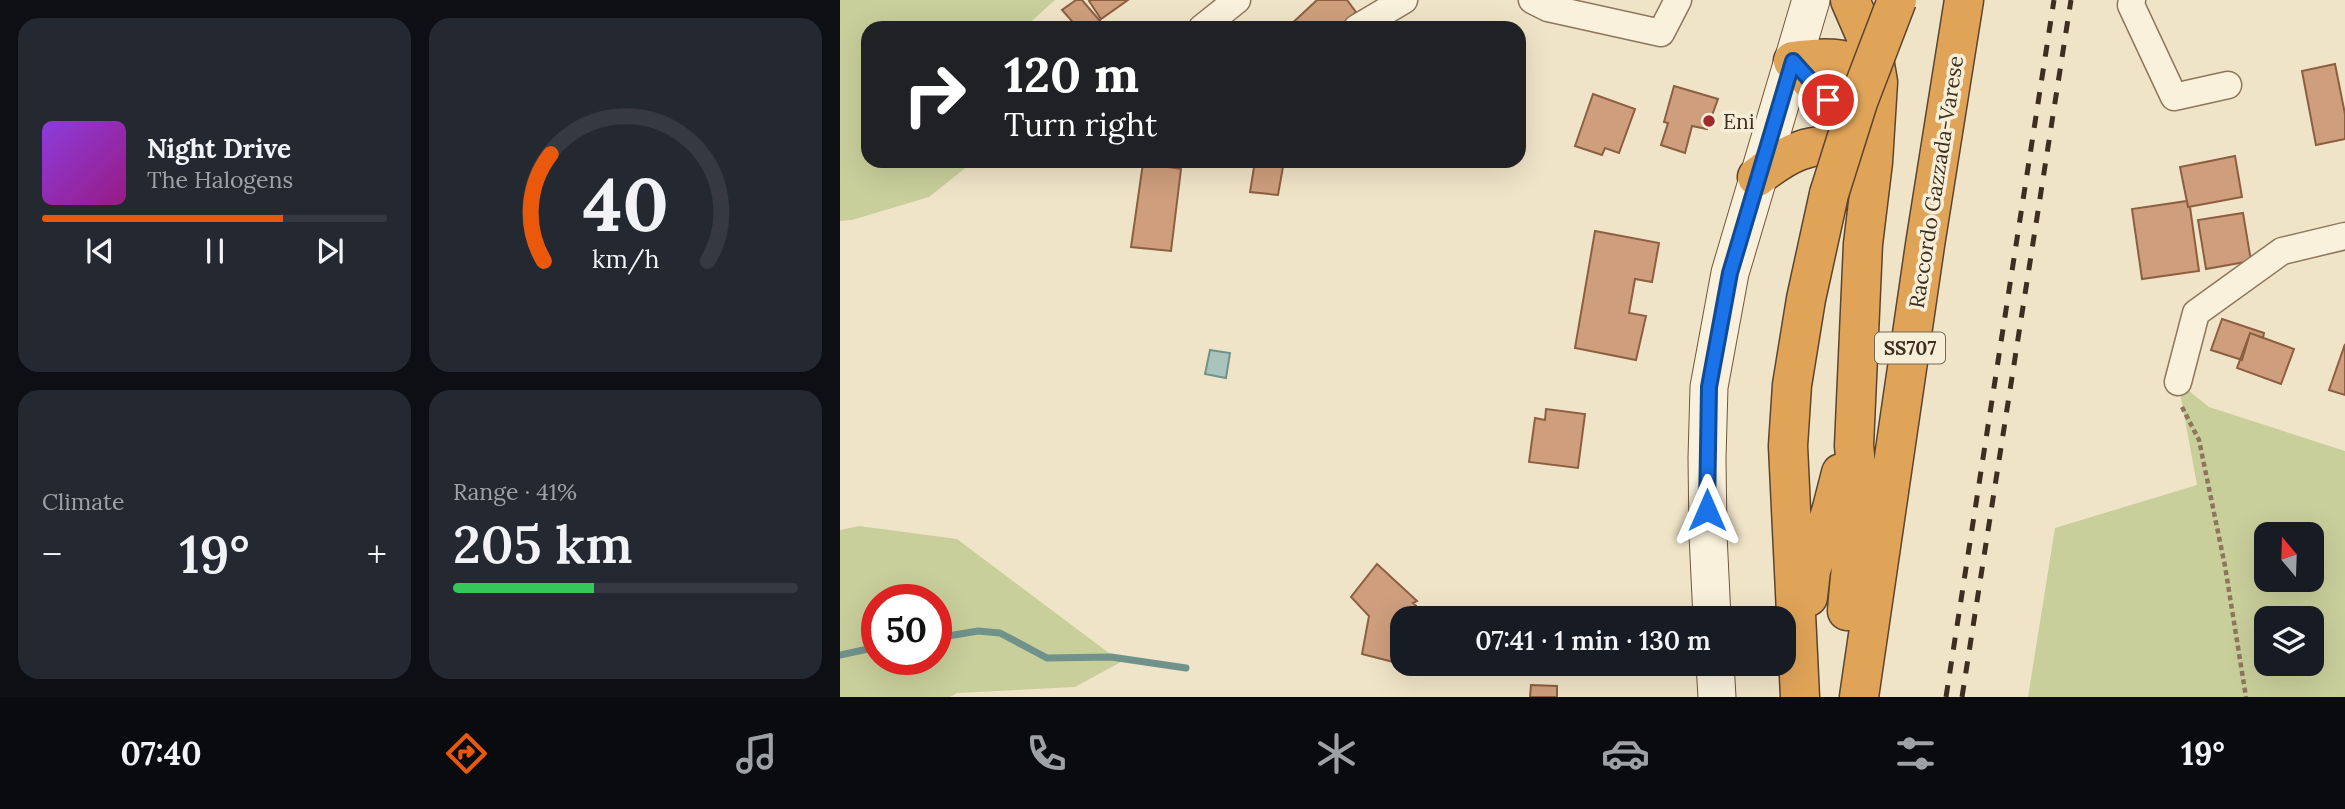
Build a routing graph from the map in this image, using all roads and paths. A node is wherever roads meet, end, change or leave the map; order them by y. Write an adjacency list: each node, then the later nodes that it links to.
1 (1237, 0): 10 (street)
2 (1404, 0): 11 (street)
3 (1532, 0): 4 (street)
4 (1678, 0)
5 (1811, 0): 12 (main road)
6 (1850, 0): 13 (highway)
7 (1897, 0): 24 (highway, bridge)
8 (1964, 0): 27 (highway, Raccordo Gazzada-Varese / SS707)
9 (2132, 0): 14 (street)
10 (1211, 21)
11 (1369, 21)
12 (1793, 61): 13 (highway); 15 (highway); 16 (main road)
13 (1878, 82): 18 (highway)
14 (2228, 85)
15 (1849, 150): 16 (highway); 18 (highway)
16 (1758, 177): 21 (main road)
17 (2345, 236): 19 (street)
18 (1863, 244): 20 (highway)
19 (2180, 394): 28 (path)
20 (1854, 446): 25 (highway); 26 (highway)
21 (1711, 606)
22 (1716, 676): 23 (main road)
23 (1717, 697)
24 (1800, 697)
25 (1811, 697)
26 (1841, 697)
27 (1859, 697)
28 (2246, 697)

